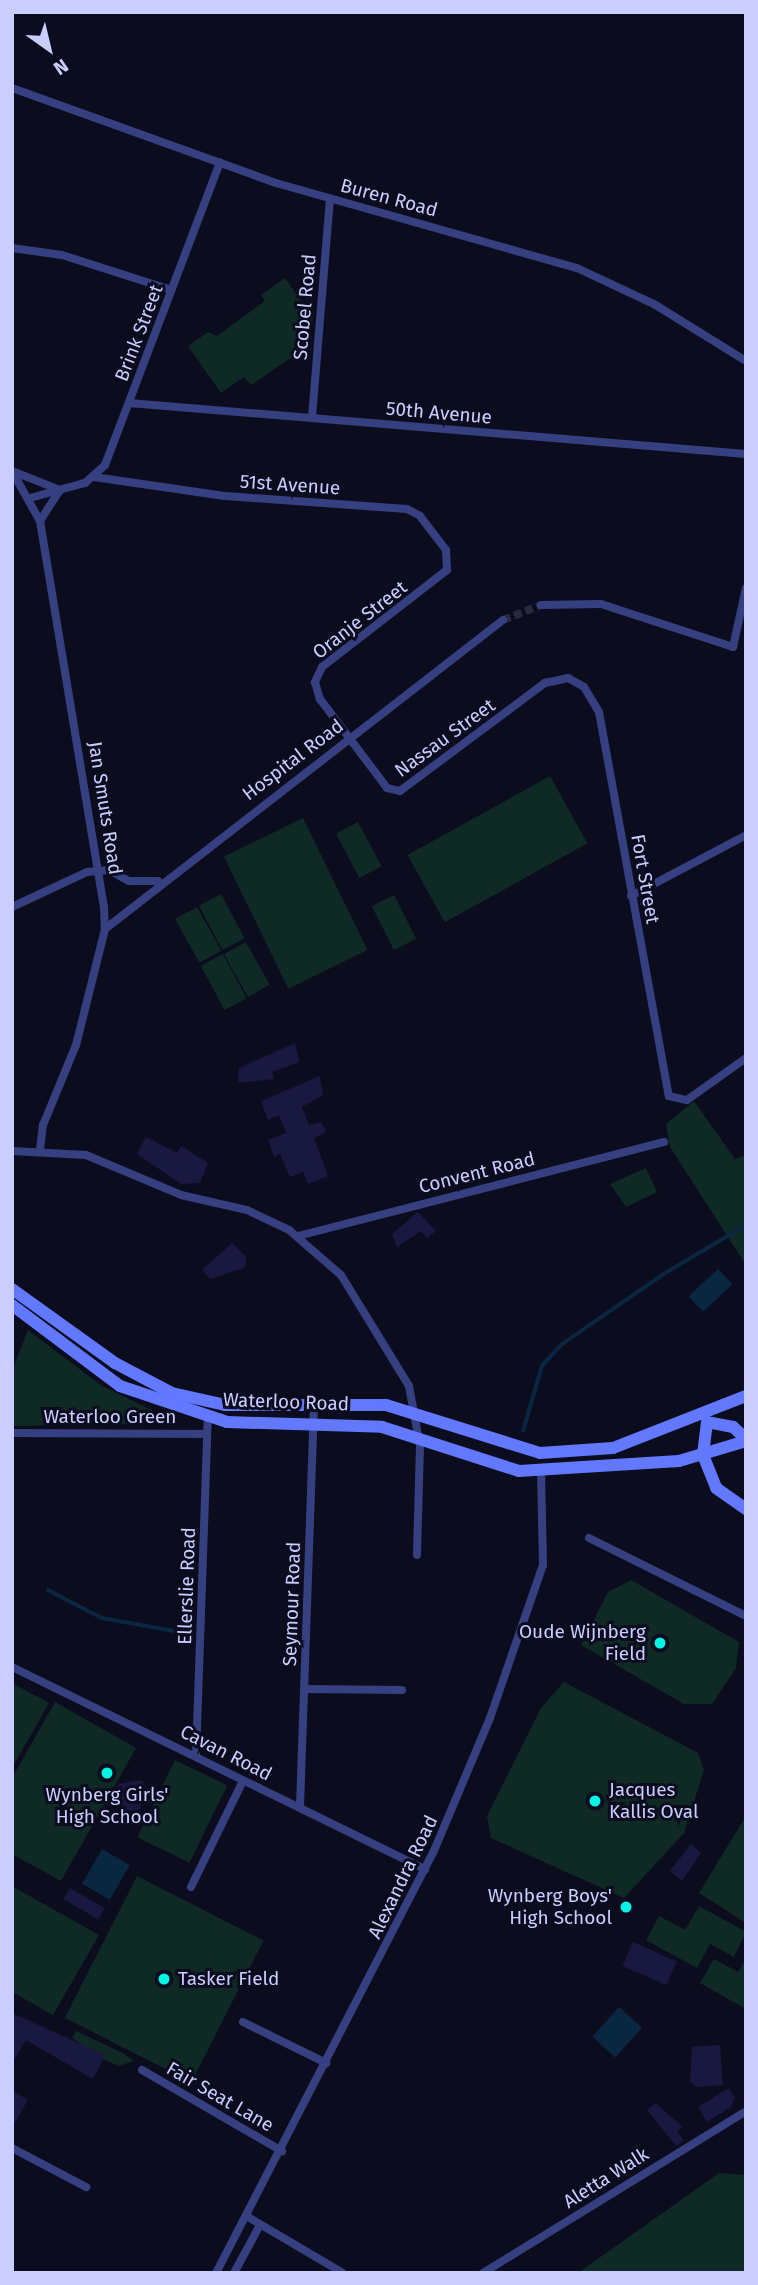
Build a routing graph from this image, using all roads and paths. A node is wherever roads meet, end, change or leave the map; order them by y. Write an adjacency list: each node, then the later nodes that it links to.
1 (12, 88): 2 (street, Buren Road)
2 (220, 162): 3 (street, Buren Road); 5 (street, Brink Street)
3 (330, 199): 6 (street, Buren Road); 8 (street, Scobel Road)
4 (12, 248): 5 (street)
5 (172, 290): 7 (street, Brink Street)
6 (746, 361)
7 (129, 403): 8 (street, 50th Avenue); 11 (street, Brink Street)
8 (312, 417): 9 (street, 50th Avenue)
9 (746, 454)
10 (12, 471): 12 (street); 13 (street, Jan Smuts Road)
11 (94, 477): 12 (street); 15 (street, 51st Avenue)
12 (60, 490): 13 (street); 14 (street)
13 (30, 498): 14 (street, Jan Smuts Road)
14 (40, 521): 22 (street, Jan Smuts Road)
15 (447, 570): 20 (street, Oranje Street)
16 (746, 588): 17 (street)
17 (541, 605)
18 (503, 620): 20 (street, Hospital Road)
19 (575, 680): 20 (street, Nassau Street); 24 (street, Fort Street)
20 (349, 737): 23 (street, Hospital Road)
21 (746, 835): 24 (street)
22 (98, 871): 23 (street); 25 (street); 26 (street, Jan Smuts Road)
23 (161, 881): 26 (street, Hospital Road)
24 (631, 896): 27 (street, Fort Street)
25 (12, 907)
26 (105, 929): 29 (street, Jan Smuts Road)
27 (746, 1058)
28 (664, 1142): 31 (street, Convent Road)
29 (40, 1149): 30 (street); 31 (street)
30 (12, 1151)
31 (298, 1236): 37 (street)
32 (12, 1289): 36 (main road, Waterloo Road)
33 (12, 1305): 38 (main road, Waterloo Road)
34 (746, 1396): 45 (main road)
35 (746, 1402): 39 (main road)
36 (314, 1403): 37 (main road, Waterloo Road); 40 (street, Seymour Road)
37 (415, 1412): 43 (street); 45 (main road, Waterloo Road)
38 (208, 1417): 40 (main road, Waterloo Road); 42 (street, Ellerslie Road)
39 (707, 1422): 44 (main road); 45 (main road); 46 (main road)
40 (313, 1423): 43 (main road, Waterloo Road); 53 (street, Seymour Road)
41 (12, 1433): 42 (street, Waterloo Green)
42 (207, 1434): 55 (street, Ellerslie Road)
43 (418, 1438): 47 (main road, Waterloo Road); 50 (street)
44 (746, 1440): 46 (main road, Waterloo Road)
45 (613, 1448)
46 (703, 1455): 47 (main road, Waterloo Road); 48 (main road)
47 (541, 1471): 58 (street, Alexandra Road)
48 (746, 1509)
49 (589, 1538): 51 (street)
50 (417, 1555)
51 (746, 1616)
52 (12, 1667): 55 (street, Cavan Road)
53 (305, 1689): 54 (street); 57 (street, Seymour Road)
54 (402, 1690)
55 (196, 1756): 56 (street, Cavan Road)
56 (243, 1781): 57 (street, Cavan Road); 59 (street)
57 (300, 1806): 58 (street, Cavan Road)
58 (425, 1869): 61 (street, Alexandra Road)
59 (191, 1887)
60 (243, 2022): 61 (street)
61 (327, 2063): 65 (street, Alexandra Road)
62 (142, 2070): 65 (street, Fair Seat Lane)
63 (746, 2111): 75 (street, Aletta Walk)
64 (12, 2148): 66 (street)
65 (282, 2151): 67 (street, Alexandra Road)
66 (86, 2187)
67 (248, 2217): 68 (street); 69 (street, Alexandra Road)
68 (260, 2225): 70 (street); 74 (street)
69 (232, 2244): 70 (street); 71 (street, Alexandra Road)
70 (245, 2251): 72 (street)
71 (223, 2260): 72 (street); 73 (street, Alexandra Road)
72 (235, 2270)
73 (216, 2273)
74 (343, 2273)
75 (483, 2273)

